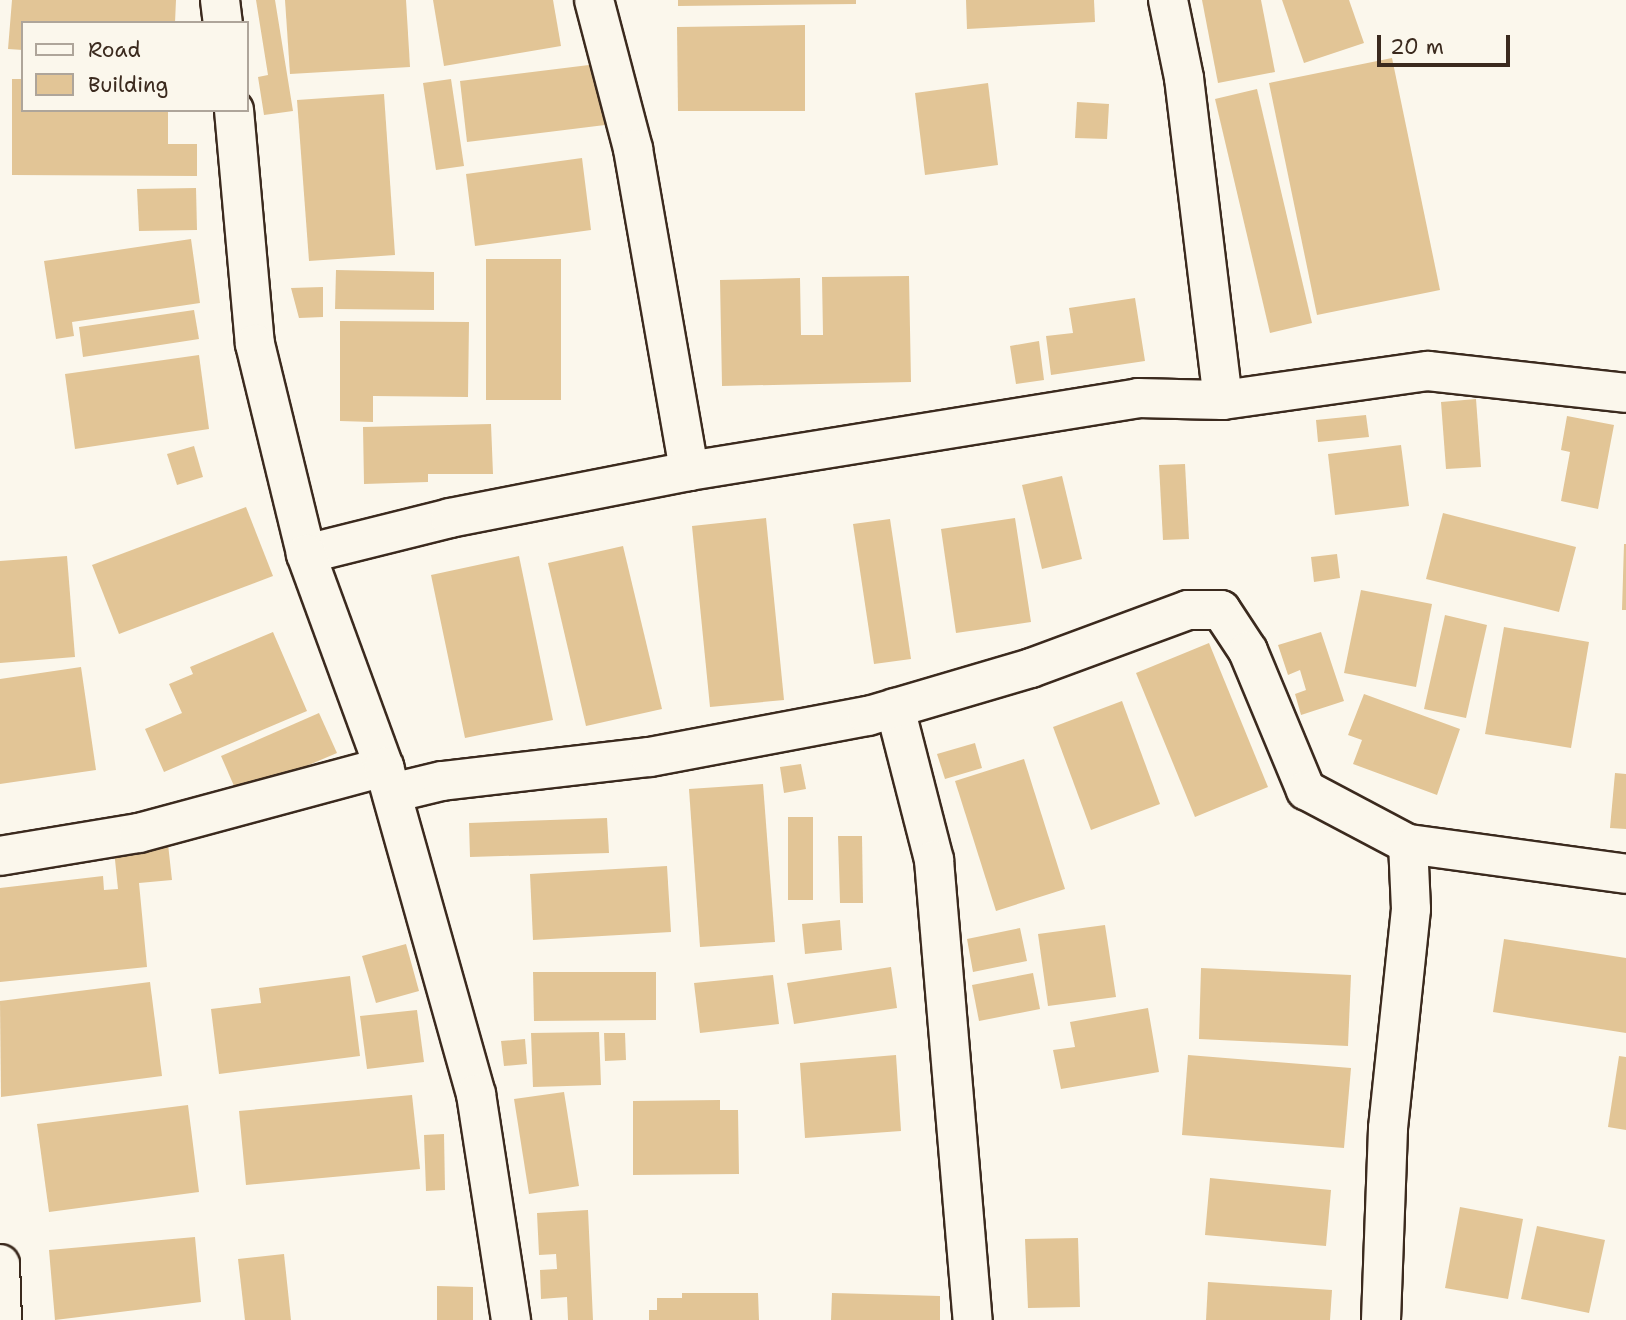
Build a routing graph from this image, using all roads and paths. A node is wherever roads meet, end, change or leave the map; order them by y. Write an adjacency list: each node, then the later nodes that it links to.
1 (220, 0): 4 (street)
2 (594, 0): 8 (street)
3 (1168, 0): 7 (street)
4 (223, 21)
5 (234, 112): 9 (street)
6 (1626, 393): 7 (street)
7 (1223, 400): 8 (street)
8 (689, 471): 9 (street)
9 (306, 554): 11 (street)
10 (895, 708): 11 (street); 12 (street); 18 (street)
11 (388, 780): 13 (street); 17 (street)
12 (1408, 844): 14 (street); 19 (street)
13 (0, 856)
14 (1626, 874)
15 (0, 1264): 16 (street)
16 (2, 1320)
17 (510, 1320)
18 (973, 1320)
19 (1381, 1320)

